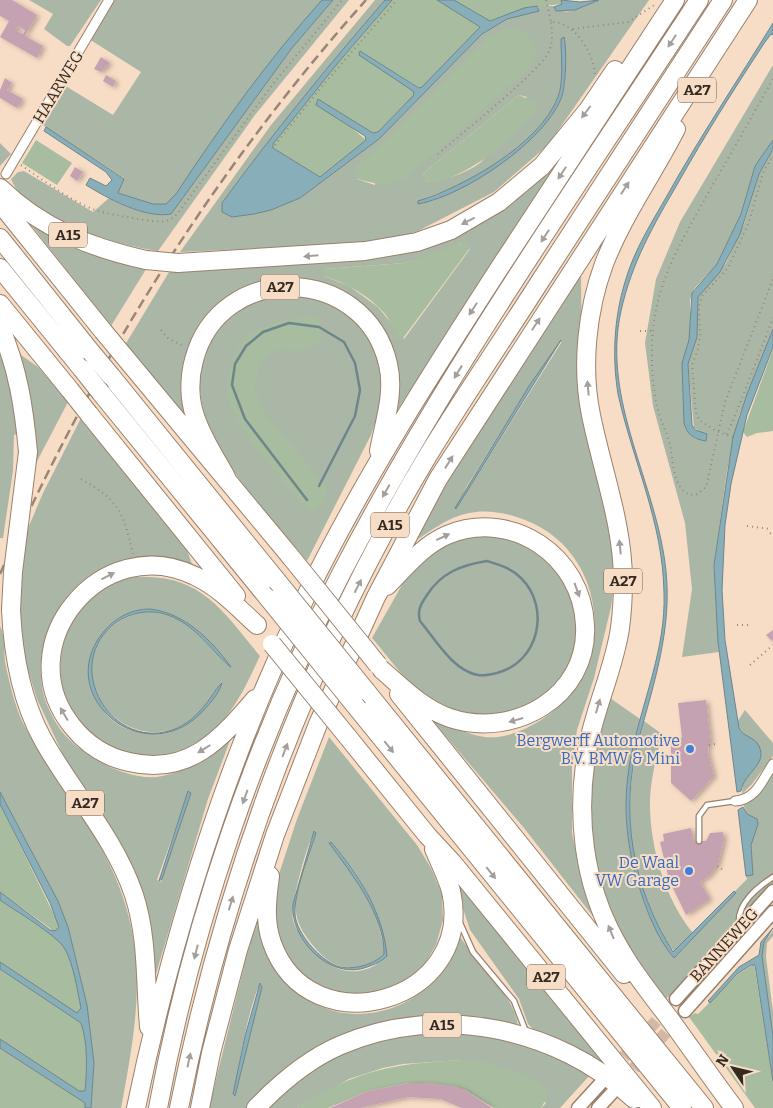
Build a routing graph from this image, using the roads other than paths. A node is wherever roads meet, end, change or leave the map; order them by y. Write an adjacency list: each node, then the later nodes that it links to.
1 (109, 0): 8 (street, HAARWEG)
2 (663, 0): 8 (highway, A15, one-way to 8, bridge)
3 (675, 0): 14 (highway, A15, one-way to 14)
4 (699, 0): 40 (highway, A15, one-way to 40)
5 (723, 0): 41 (highway, A15, one-way to 5)
6 (748, 0): 7 (highway, A15)
7 (724, 37): 18 (highway, A15, one-way to 7); 36 (highway, A27, one-way to 7)
8 (3, 181)
9 (0, 203): 15 (highway, A27, bridge)
10 (0, 238): 49 (highway, A27, bridge)
11 (0, 268): 48 (highway, A27, one-way to 48, bridge)
12 (0, 304): 16 (highway, A27, bridge)
13 (0, 327): 35 (highway, A27, bridge)
14 (377, 461): 15 (highway, A27); 21 (highway, A15)
15 (226, 477): 20 (highway, A27, bridge)
16 (197, 546): 17 (lane, A27); 19 (highway, A27)
17 (204, 575): 19 (highway, A15); 21 (highway, A15, one-way to 17)
18 (376, 596): 20 (highway, A15, one-way to 20); 24 (highway, A15)
19 (257, 625): 25 (highway, A27, bridge)
20 (380, 668): 36 (highway, A27)
21 (266, 685): 35 (highway, A15)
22 (773, 764): 23 (street)
23 (735, 801): 26 (lane)
24 (275, 834): 29 (highway, A27); 42 (highway, A15)
25 (427, 835): 29 (highway, A27); 47 (highway, A27)
26 (699, 841)
27 (773, 877): 31 (lane)
28 (773, 891): 31 (main road, BANNEWEG)
29 (451, 892): 34 (lane, A27)
30 (773, 912): 33 (main road, BANNEWEG)
31 (740, 928): 32 (main road, BANNEWEG)
32 (676, 1000)
33 (684, 1011)
34 (530, 1036): 43 (highway, A15); 46 (highway, A15)
35 (150, 1042): 39 (highway, A15)
36 (707, 1072): 50 (highway, A27)
37 (600, 1084): 44 (main road)
38 (612, 1093): 45 (main road)
39 (136, 1108)
40 (158, 1108)
41 (179, 1108)
42 (200, 1108)
43 (256, 1108)
44 (578, 1108)
45 (598, 1108)
46 (643, 1108)
47 (652, 1108)
48 (682, 1108)
49 (704, 1108)
50 (734, 1108)

